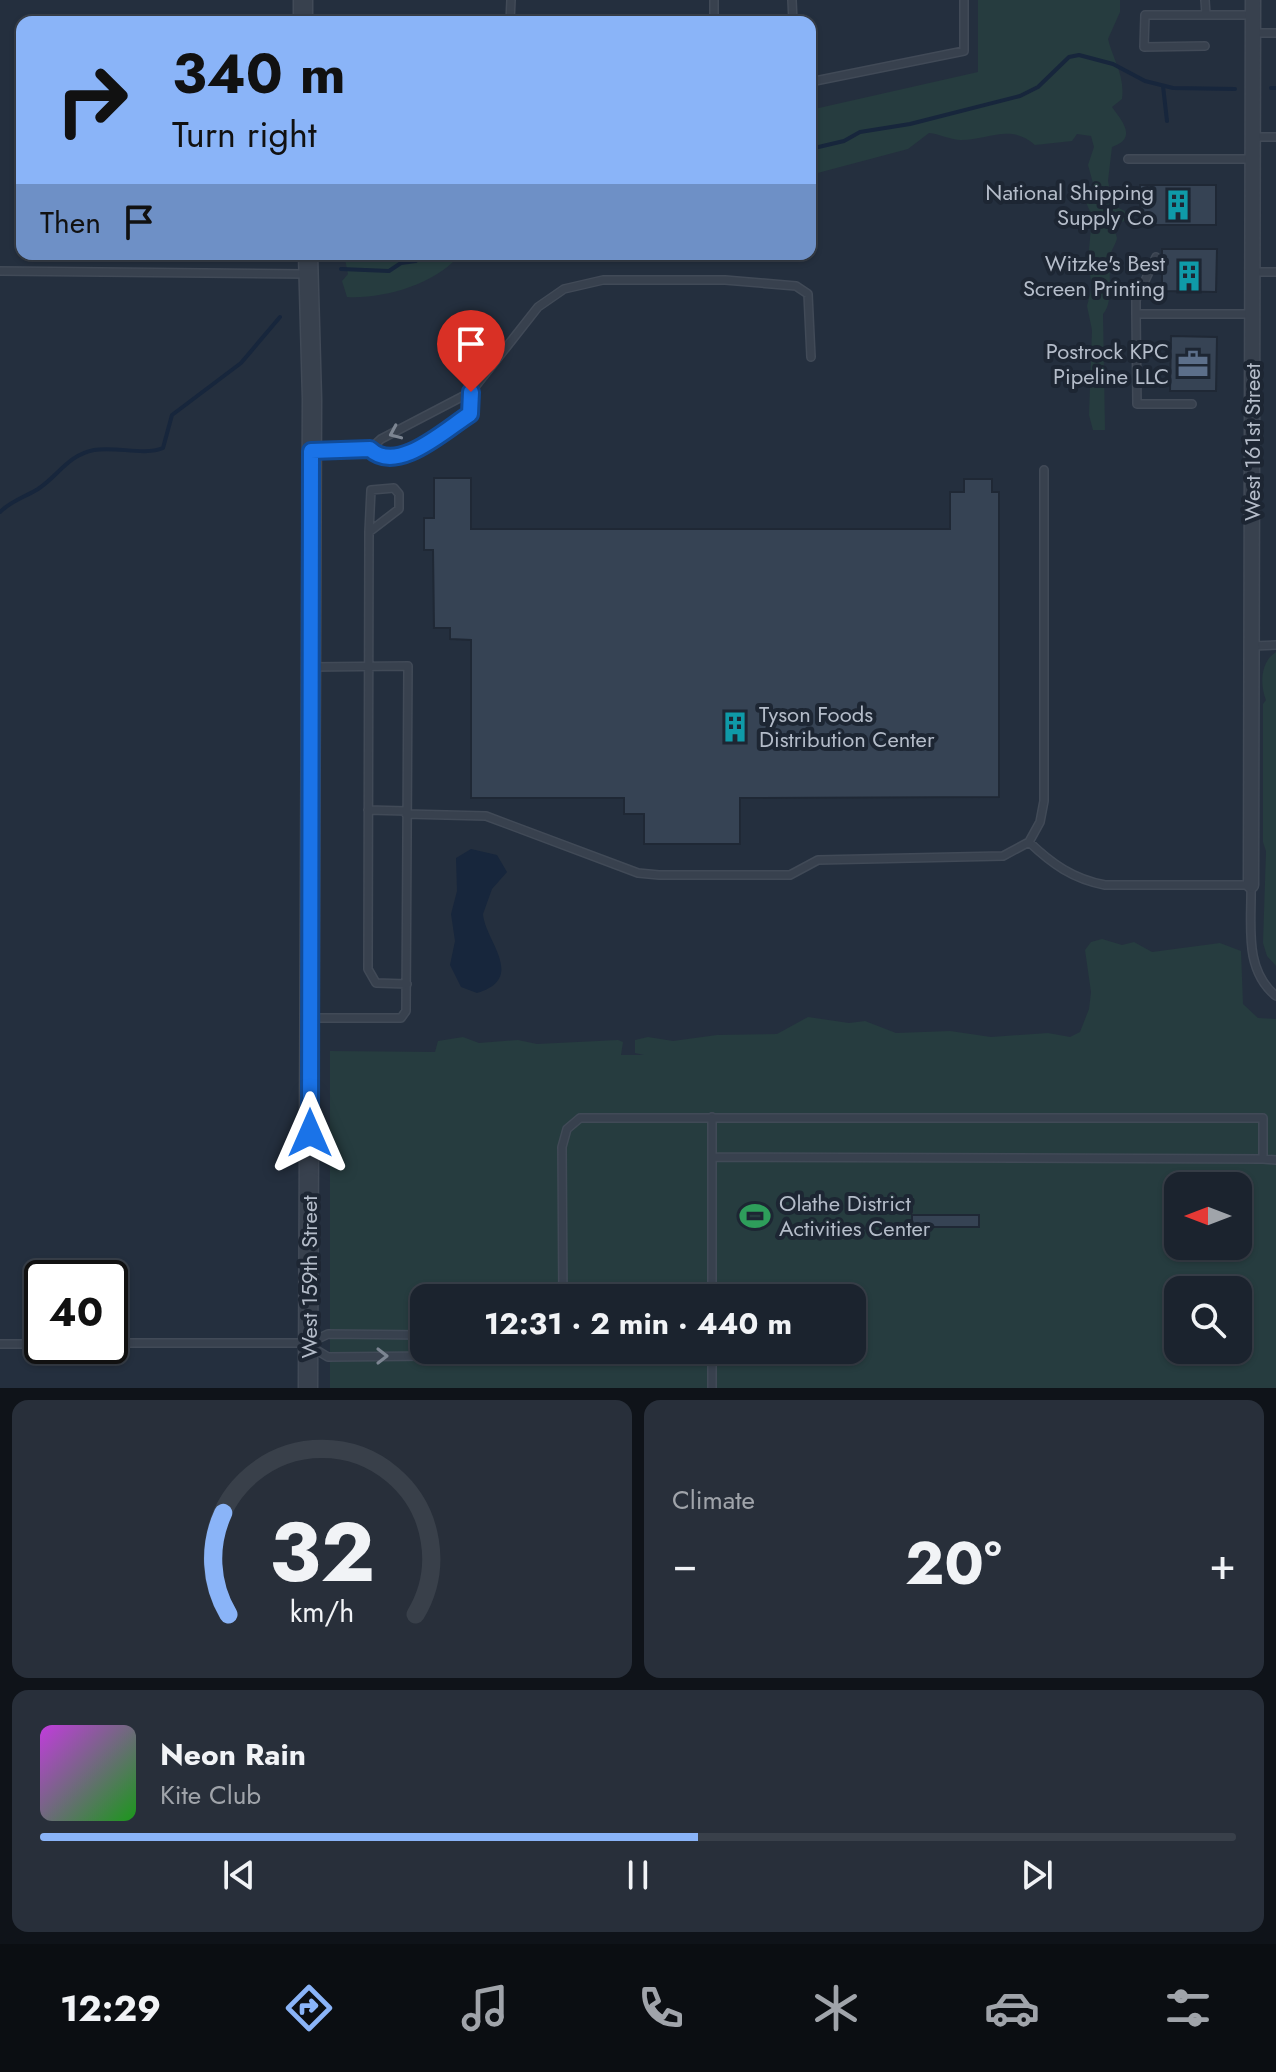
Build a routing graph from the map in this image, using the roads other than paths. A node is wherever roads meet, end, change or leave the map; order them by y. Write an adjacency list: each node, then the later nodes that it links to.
1 (964, 0): 8 (lane)
2 (1205, 0): 4 (lane)
3 (1253, 8): 4 (lane); 5 (street, West 161st Street)
4 (1206, 15): 7 (lane)
5 (1253, 33): 6 (lane); 9 (street, West 161st Street)
6 (1276, 33)
7 (1205, 46)
8 (816, 81)
9 (1252, 137): 10 (lane); 12 (street, West 161st Street)
10 (1276, 137)
11 (1128, 159): 12 (lane)
12 (1252, 159): 16 (street, West 161st Street)
13 (1156, 257): 19 (lane)
14 (308, 260): 18 (street, West 159th Street)
15 (0, 271): 18 (lane)
16 (1252, 272): 17 (lane); 20 (street, West 161st Street)
17 (1276, 272)
18 (309, 274): 25 (street, West 159th Street)
19 (1136, 314): 20 (lane); 23 (lane)
20 (1253, 314): 29 (street, West 161st Street)
21 (811, 357): 22 (lane)
22 (471, 392): 24 (lane, one-way to 24); 24 (lane)
23 (1192, 404)
24 (370, 449): 25 (lane)
25 (311, 451): 31 (street, West 159th Street)
26 (1044, 470): 34 (lane)
27 (369, 532): 27 (lane); 30 (lane)
28 (1276, 645): 29 (lane)
29 (1252, 646): 35 (street, West 161st Street)
30 (369, 666): 31 (lane); 32 (lane); 33 (lane)
31 (311, 667): 38 (street, West 159th Street)
32 (368, 810): 33 (lane); 36 (lane)
33 (406, 812): 34 (lane); 36 (lane)
34 (1029, 842): 35 (lane)
35 (1251, 885): 37 (lane)
36 (407, 984): 38 (lane)
37 (1276, 996)
38 (310, 1018): 47 (street, West 159th Street)
39 (712, 1117): 40 (lane); 41 (lane); 43 (lane)
40 (712, 1157): 41 (lane); 44 (lane)
41 (1263, 1159): 42 (lane)
42 (1276, 1160)
43 (563, 1284)
44 (712, 1284)
45 (410, 1335): 47 (lane)
46 (128, 1343): 47 (lane)
47 (309, 1343): 50 (lane, one-way to 50); 52 (street, West 159th Street)
48 (0, 1344): 49 (lane)
49 (24, 1344)
50 (410, 1355)
51 (712, 1364): 53 (lane)
52 (308, 1388)
53 (712, 1388)

